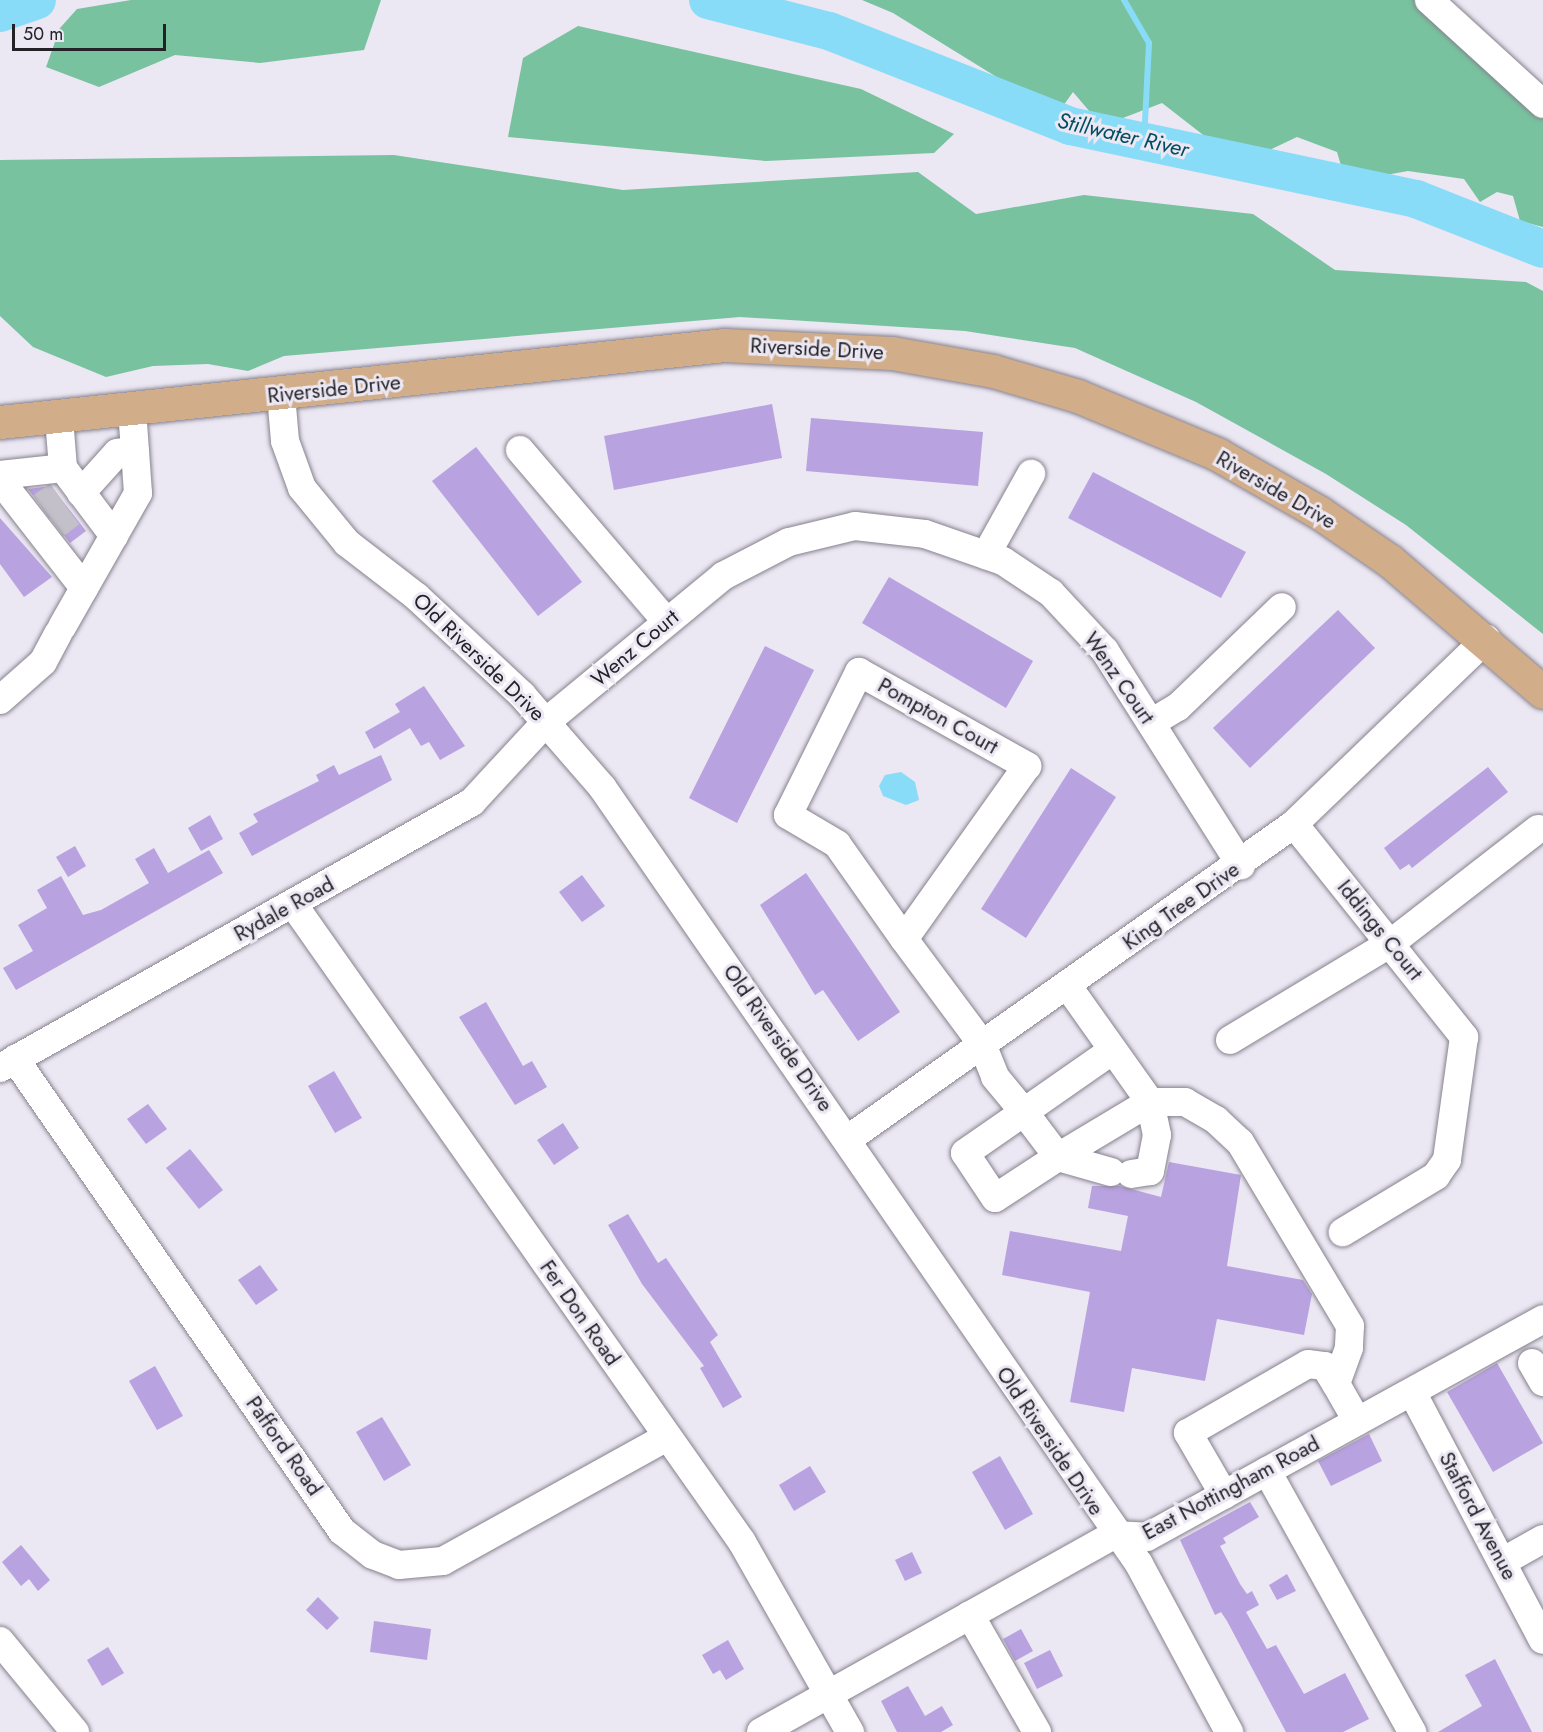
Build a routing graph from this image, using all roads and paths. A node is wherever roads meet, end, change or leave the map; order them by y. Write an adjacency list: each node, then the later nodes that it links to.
1 (1429, 0): 2 (street)
2 (1543, 104)
3 (281, 395): 4 (main road, Riverside Drive); 18 (main road, Riverside Drive); 21 (street, Old Riverside Drive)
4 (132, 410): 5 (main road, Riverside Drive); 7 (street)
5 (59, 418): 6 (main road, Riverside Drive); 12 (street)
6 (0, 422)
7 (135, 450): 12 (street); 13 (street)
8 (520, 450): 17 (street)
9 (1031, 474): 14 (street)
10 (0, 475): 12 (street)
11 (0, 480): 12 (street)
12 (60, 504): 13 (street); 15 (street)
13 (114, 536): 15 (street)
14 (986, 555): 17 (street, Wenz Court); 22 (street, Wenz Court)
15 (84, 588): 20 (street)
16 (1282, 607): 22 (street)
17 (667, 622): 21 (street, Wenz Court)
18 (1486, 639): 19 (main road, Riverside Drive); 23 (street, King Tree Drive)
19 (1543, 692)
20 (0, 700)
21 (546, 722): 26 (street, Rydale Road); 36 (street, Old Riverside Drive)
22 (1151, 723): 25 (street, Wenz Court)
23 (1294, 824): 25 (street, King Tree Drive); 28 (street, Iddings Court)
24 (1538, 829): 28 (street)
25 (1241, 865): 29 (street, King Tree Drive)
26 (293, 904): 33 (street, Rydale Road); 43 (street, Fer Don Road)
27 (904, 939): 27 (street, Pompton Court); 31 (street, Pompton Court)
28 (1391, 943): 30 (street); 38 (street, Iddings Court)
29 (1067, 985): 31 (street, King Tree Drive); 32 (street)
30 (1230, 1040)
31 (982, 1044): 35 (street, Pompton Court); 36 (street, King Tree Drive)
32 (1113, 1050): 34 (street); 35 (street)
33 (8, 1063): 43 (street, Pafford Road)
34 (1150, 1102): 37 (street); 37 (street); 40 (street)
35 (1024, 1112): 37 (street, Pompton Court); 37 (street)
36 (848, 1139): 46 (street, Old Riverside Drive)
37 (1058, 1157)
38 (1343, 1232)
39 (1543, 1319): 41 (street, East Nottingham Road)
40 (1336, 1384): 42 (street); 45 (street)
41 (1412, 1392): 42 (street, East Nottingham Road); 48 (street, Stafford Avenue)
42 (1357, 1421): 44 (street, East Nottingham Road)
43 (667, 1437): 52 (street, Fer Don Road)
44 (1267, 1471): 45 (street, East Nottingham Road); 58 (street)
45 (1224, 1495): 46 (street, East Nottingham Road)
46 (1114, 1535): 49 (street, East Nottingham Road); 57 (street, Old Riverside Drive)
47 (1543, 1539): 48 (street)
48 (1502, 1562): 50 (street, Stafford Avenue)
49 (970, 1615): 52 (street, East Nottingham Road); 56 (street)
50 (1543, 1640)
51 (0, 1641): 53 (street)
52 (828, 1694): 54 (street, East Nottingham Road); 55 (street, Fer Don Road)
53 (75, 1732)
54 (761, 1732)
55 (850, 1732)
56 (1037, 1732)
57 (1229, 1732)
58 (1412, 1732)

